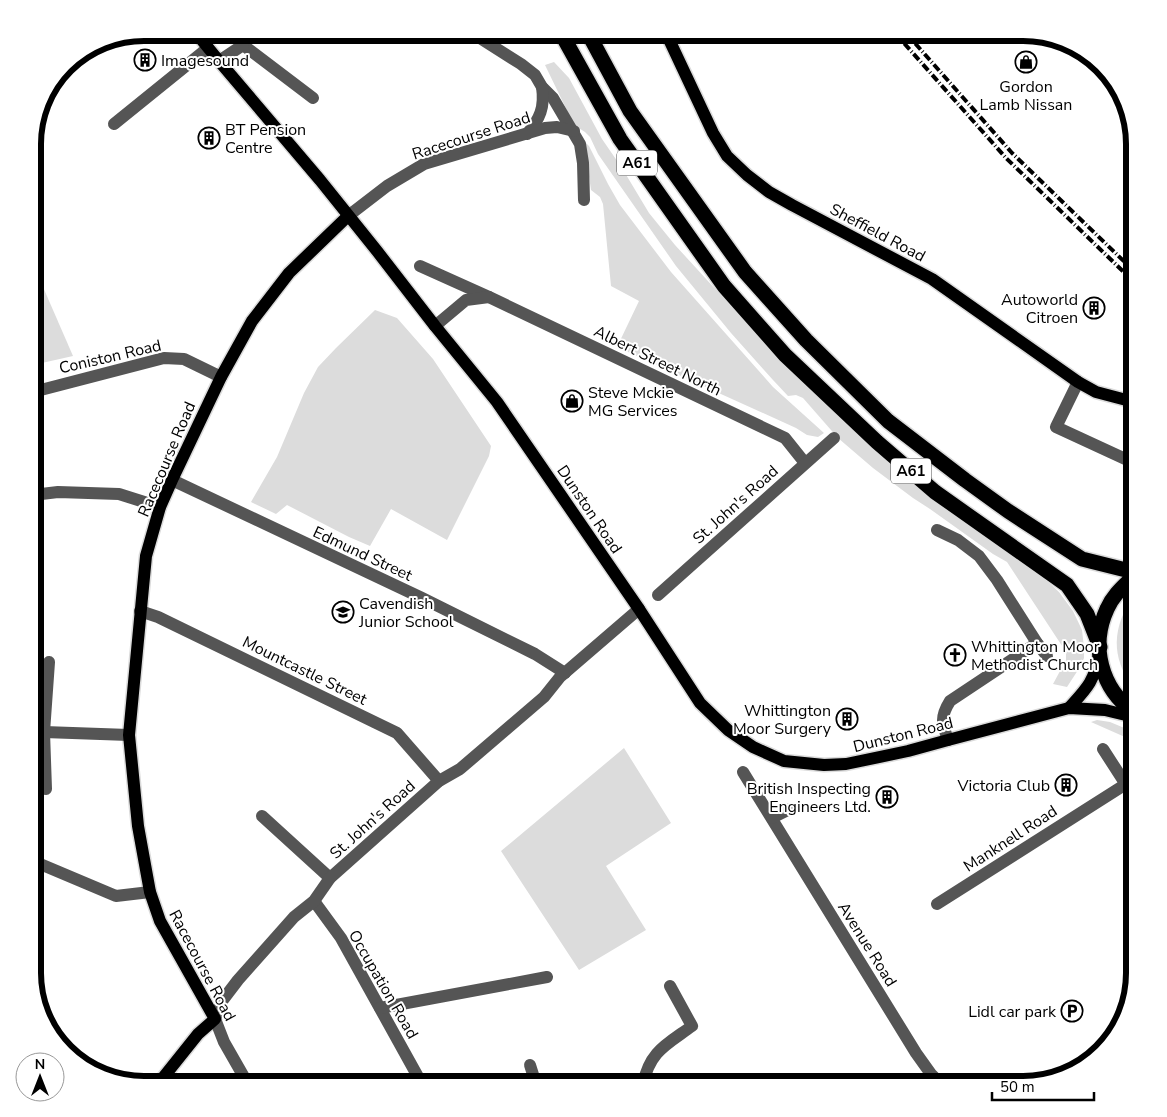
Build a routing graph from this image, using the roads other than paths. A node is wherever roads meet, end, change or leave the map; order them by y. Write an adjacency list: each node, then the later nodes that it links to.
1 (203, 41): 8 (main road, Dunston Road)
2 (241, 41): 9 (street)
3 (245, 41): 11 (street)
4 (485, 41): 10 (street)
5 (565, 41): 37 (highway, A61)
6 (592, 41): 31 (highway, A61)
7 (670, 41): 21 (main road, Sheffield Road)
8 (208, 48): 9 (main road, Dunston Road); 12 (street)
9 (219, 61): 16 (main road, Dunston Road)
10 (542, 87): 13 (street); 14 (street)
11 (314, 98)
12 (114, 124)
13 (574, 132): 14 (street, Racecourse Road); 15 (street)
14 (527, 134): 16 (street, Racecourse Road)
15 (584, 200)
16 (348, 216): 19 (main road, Dunston Road); 20 (main road, Racecourse Road)
17 (420, 266): 18 (street, Albert Street North)
18 (489, 297): 19 (street); 26 (street, Albert Street North)
19 (435, 326): 34 (main road, Dunston Road)
20 (220, 378): 22 (street, Coniston Road); 27 (main road, Racecourse Road)
21 (1078, 382): 23 (main road, Sheffield Road); 25 (street)
22 (41, 390)
23 (1126, 400)
24 (834, 438): 26 (street, St. John's Road)
25 (1126, 457)
26 (805, 463): 33 (street, St. John's Road)
27 (172, 480): 29 (main road, Racecourse Road); 40 (street, Edmund Street)
28 (41, 494): 29 (street)
29 (160, 508): 35 (main road, Racecourse Road)
30 (937, 530): 36 (street)
31 (1126, 570)
32 (1126, 583): 37 (highway)
33 (658, 595)
34 (639, 609): 40 (street, St. John's Road); 46 (main road, Dunston Road)
35 (140, 611): 45 (main road, Racecourse Road); 51 (street, Mountcastle Street)
36 (1037, 643): 38 (street); 46 (street)
37 (1100, 650): 41 (highway); 42 (main road)
38 (1046, 656)
39 (49, 662): 44 (street)
40 (565, 673): 51 (street, St. John's Road)
41 (1126, 707)
42 (1069, 708): 43 (main road, Dunston Road); 46 (main road, Dunston Road)
43 (1126, 716)
44 (44, 732): 45 (street); 47 (street)
45 (129, 735): 59 (main road, Racecourse Road)
46 (948, 740)
47 (41, 748)
48 (1103, 749): 52 (street)
49 (743, 772): 56 (street, Avenue Road)
50 (41, 773): 53 (street)
51 (439, 780): 58 (street, St. John's Road)
52 (1126, 784): 61 (street, Manknell Road)
53 (46, 789)
54 (790, 808): 56 (street)
55 (262, 816): 58 (street)
56 (772, 818): 72 (street, Avenue Road)
57 (41, 866): 59 (street)
58 (330, 878): 60 (street, St. John's Road)
59 (150, 892): 65 (main road, Racecourse Road)
60 (314, 901): 64 (street, Occupation Road); 65 (street, St. John's Road)
61 (937, 904)
62 (546, 977): 64 (street)
63 (670, 986): 71 (street)
64 (380, 1008): 69 (street, Occupation Road)
65 (215, 1019): 67 (main road, St. John's Road); 68 (street, Racecourse Road)
66 (530, 1065): 70 (street)
67 (164, 1076)
68 (243, 1076)
69 (418, 1076)
70 (533, 1076)
71 (645, 1076)
72 (933, 1076)

